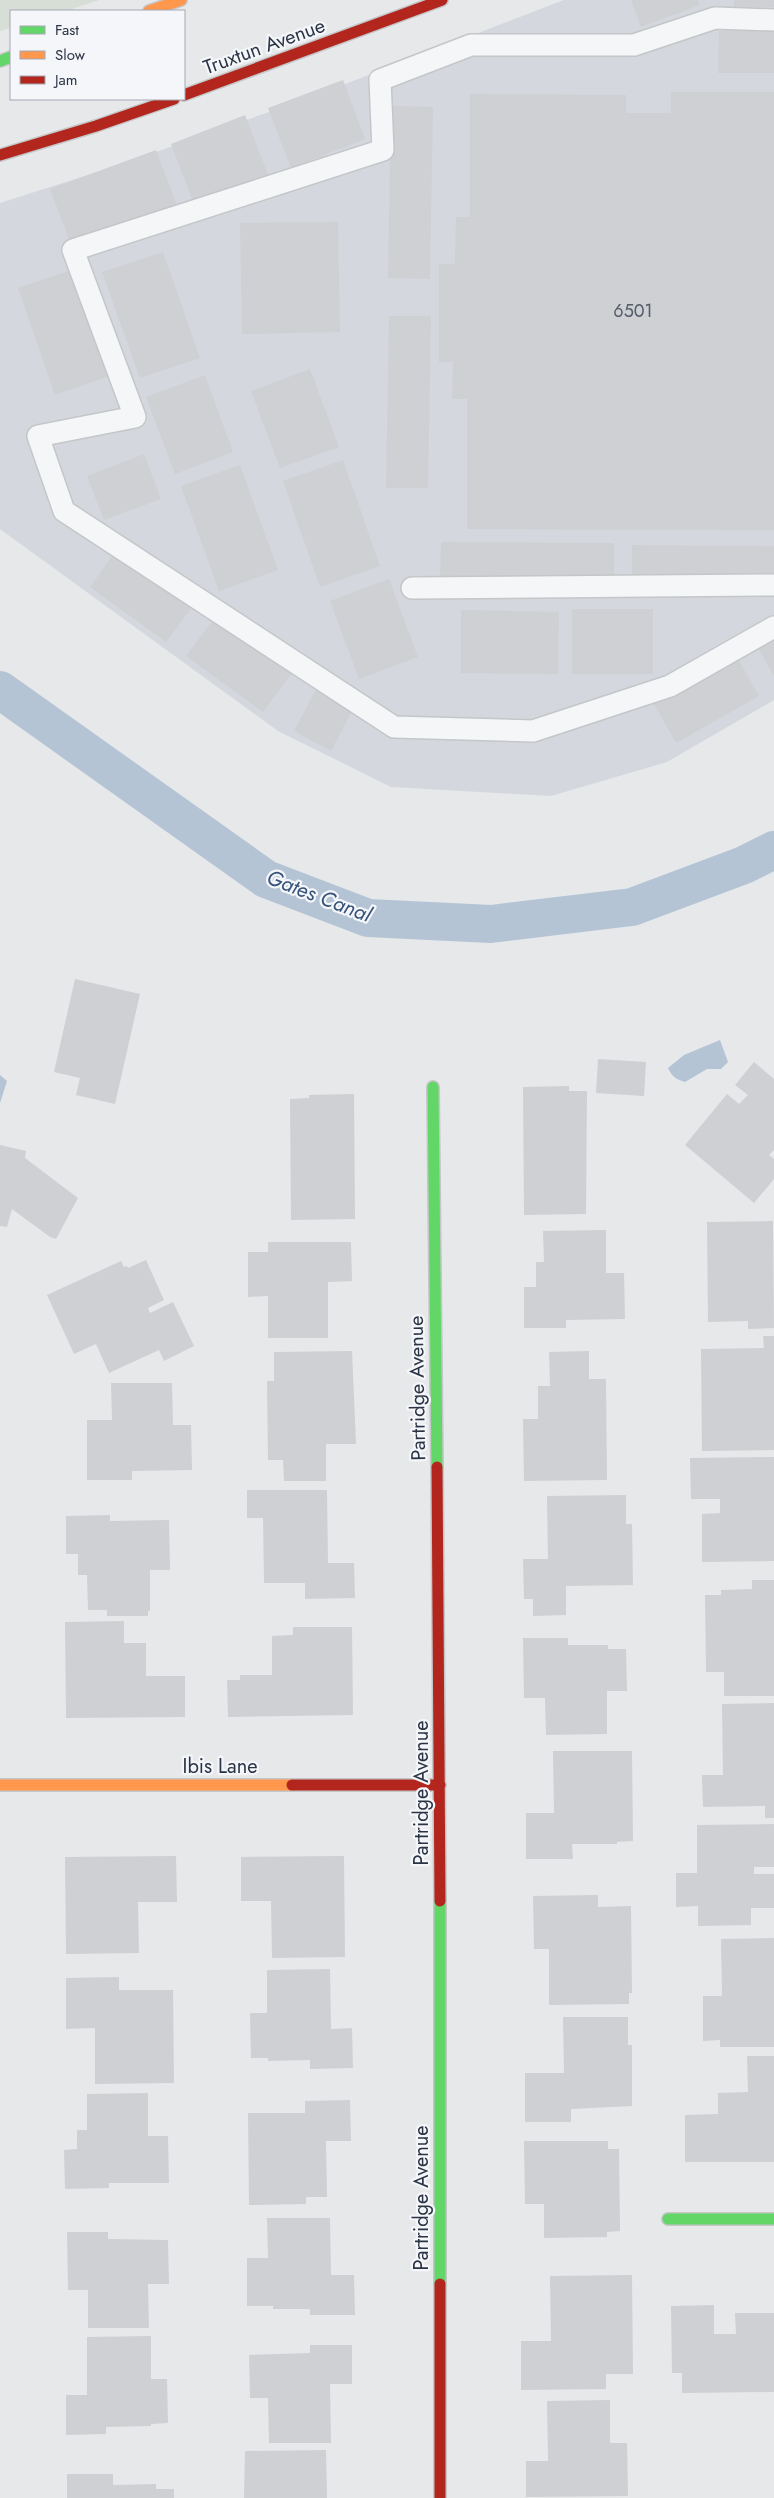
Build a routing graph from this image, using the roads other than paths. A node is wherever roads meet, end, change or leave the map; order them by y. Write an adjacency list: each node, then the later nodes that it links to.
1 (181, 0): 3 (street)
2 (442, 0): 5 (street, Truxtun Avenue)
3 (152, 10)
4 (774, 20): 10 (lane)
5 (185, 95)
6 (171, 100): 7 (street)
7 (0, 155)
8 (774, 584): 9 (lane)
9 (412, 588)
10 (774, 627)
11 (433, 1087): 13 (street, Partridge Avenue)
12 (0, 1785): 13 (street, Ibis Lane)
13 (440, 1785): 16 (street, Partridge Avenue)
14 (668, 2219): 15 (street)
15 (774, 2219)
16 (440, 2498)

